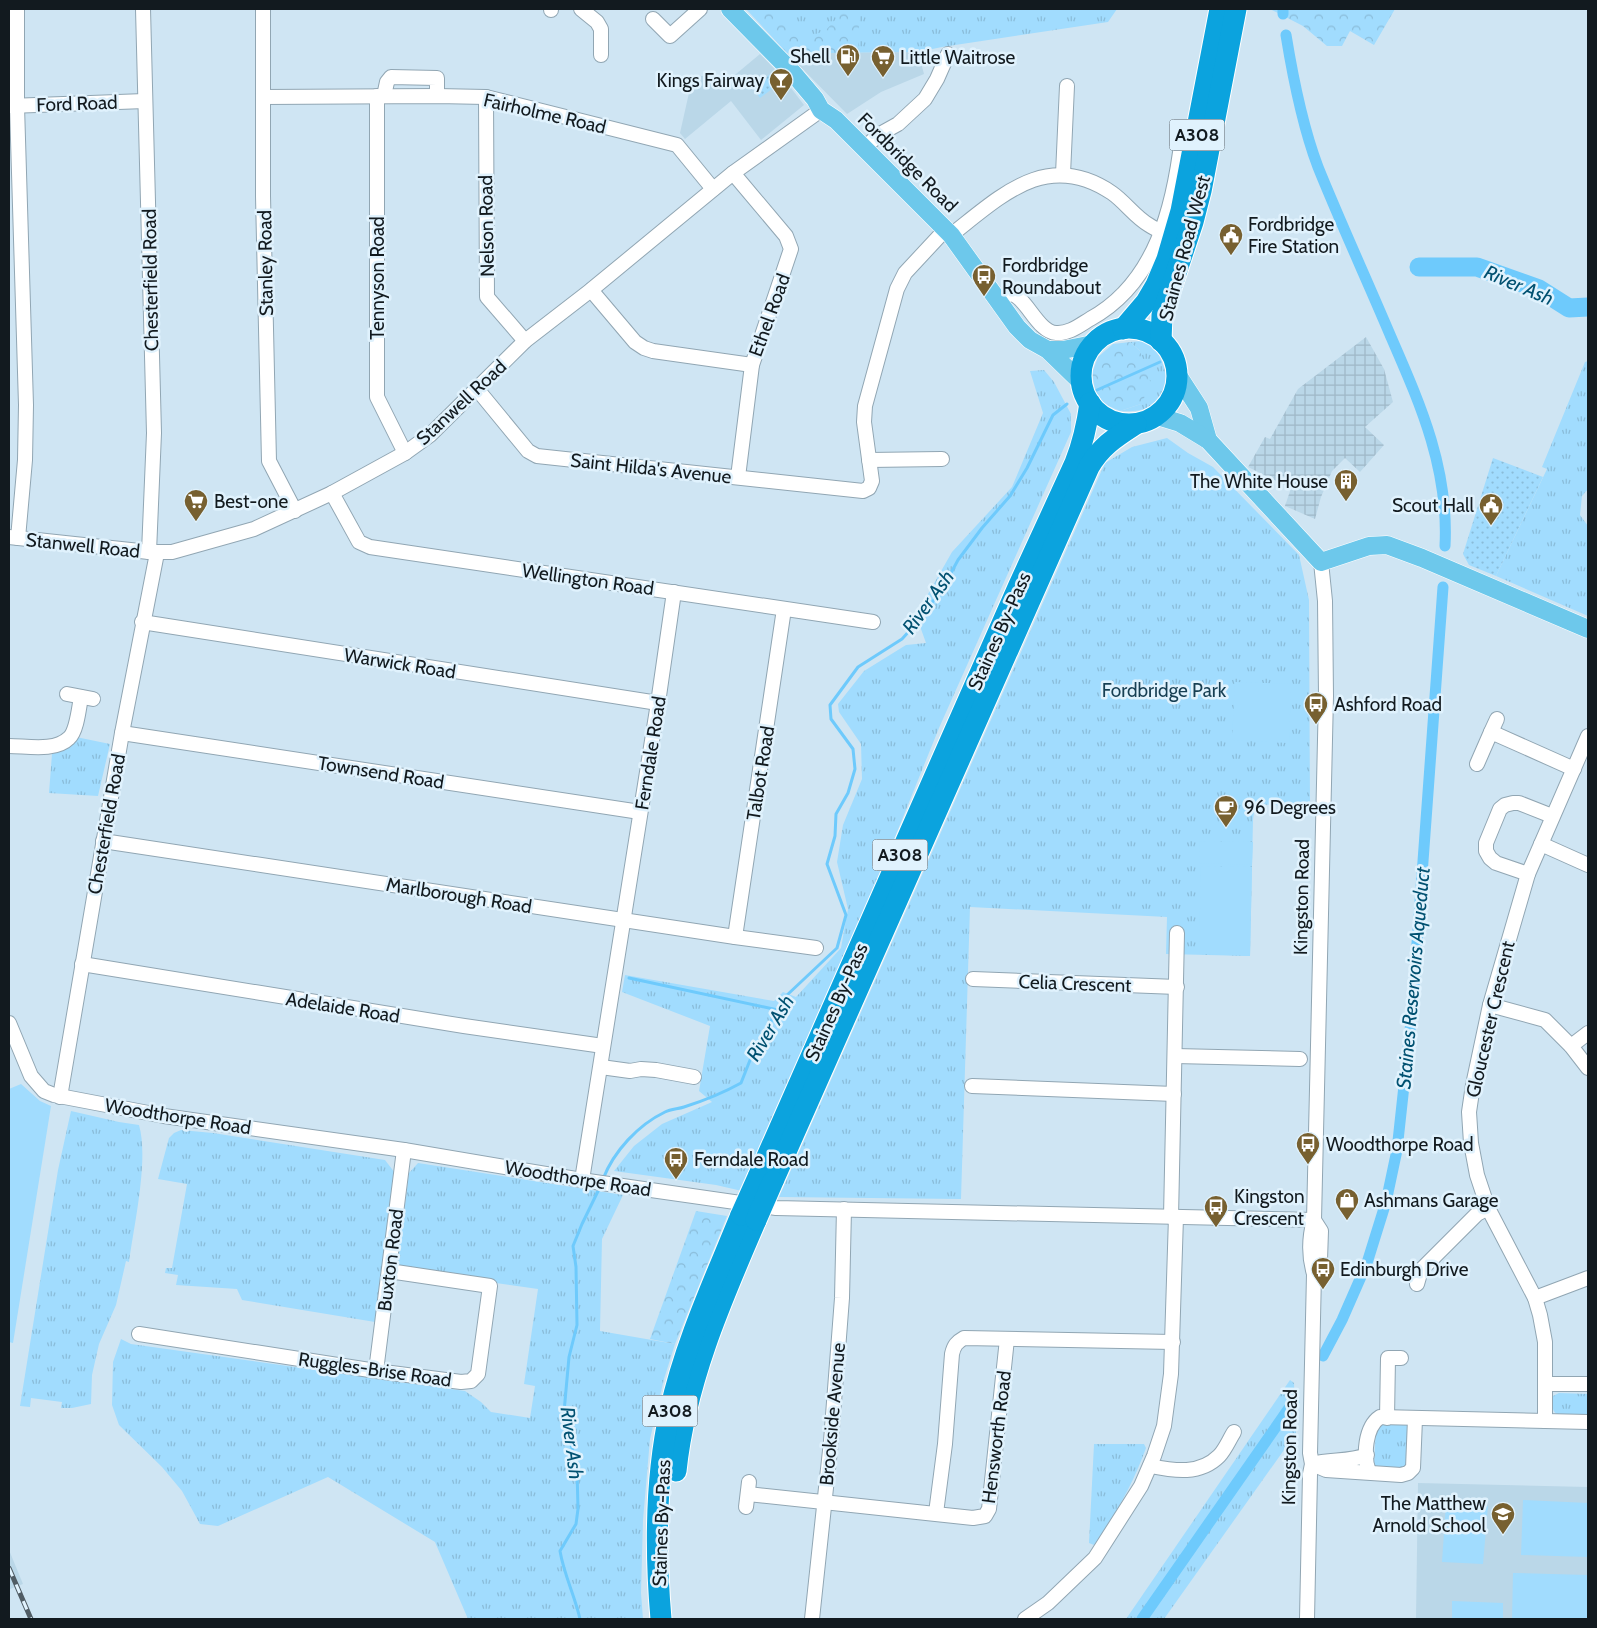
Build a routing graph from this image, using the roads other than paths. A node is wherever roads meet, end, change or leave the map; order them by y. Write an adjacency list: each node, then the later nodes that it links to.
1 (16, 9): 17 (street)
2 (144, 9): 16 (street, Chesterfield Road)
3 (263, 9): 14 (street, Stanley Road)
4 (581, 9): 10 (street)
5 (700, 9): 9 (street)
6 (730, 9): 18 (main road, Fordbridge Road)
7 (1220, 9): 28 (highway, Staines Road West / A308)
8 (1236, 9): 29 (highway, Staines Road West / A308)
9 (653, 19)
10 (601, 55)
11 (943, 58): 20 (street)
12 (1067, 86): 22 (street)
13 (381, 96): 14 (street, Fairholme Road); 15 (street, Fairholme Road); 41 (street, Tennyson Road)
14 (263, 97): 46 (street, Stanley Road)
15 (486, 97): 23 (street, Fairholme Road); 30 (street, Nelson Road)
16 (146, 101): 17 (street, Ford Road); 48 (street, Chesterfield Road)
17 (13, 106): 47 (street)
18 (821, 110): 20 (main road, Fordbridge Road); 21 (street, Stanwell Road)
19 (1182, 137): 25 (street)
20 (864, 148): 24 (main road, Fordbridge Road)
21 (733, 173): 23 (street, Stanwell Road); 33 (street, Ethel Road)
22 (1063, 174): 24 (street); 25 (street)
23 (713, 189): 26 (street, Stanwell Road)
24 (948, 232): 27 (main road, Fordbridge Road); 43 (street)
25 (1163, 232): 27 (street)
26 (591, 290): 30 (street, Stanwell Road); 33 (street)
27 (999, 301): 32 (main road, Fordbridge Road)
28 (1123, 329): 29 (highway); 31 (highway)
29 (1162, 341): 34 (highway)
30 (524, 342): 36 (street, Stanwell Road)
31 (1093, 344): 32 (main road); 35 (highway)
32 (1048, 350): 35 (main road, Fordbridge Road)
33 (752, 365): 44 (street, Ethel Road)
34 (1178, 374): 38 (highway); 40 (main road)
35 (1082, 383): 37 (highway)
36 (477, 389): 41 (street, Stanwell Road); 44 (street, Saint Hilda's Avenue)
37 (1090, 403): 39 (highway); 91 (highway, Staines By-Pass / A308)
38 (1157, 416): 39 (highway); 40 (main road)
39 (1136, 424): 91 (highway, Staines By-Pass / A308)
40 (1208, 440): 49 (main road)
41 (405, 452): 45 (street, Stanwell Road)
42 (942, 459): 43 (street)
43 (869, 460): 44 (street, Saint Hilda's Avenue)
44 (738, 477)
45 (332, 493): 46 (street, Stanwell Road); 50 (street, Wellington Road)
46 (295, 511): 48 (street, Stanwell Road)
47 (13, 537): 48 (street, Stanwell Road)
48 (153, 552): 52 (street, Chesterfield Road)
49 (1322, 562): 54 (main road); 97 (street, Kingston Road)
50 (674, 592): 51 (street, Wellington Road); 56 (street, Ferndale Road)
51 (784, 609): 53 (street, Wellington Road); 72 (street, Talbot Road)
52 (142, 622): 56 (street, Warwick Road); 59 (street, Chesterfield Road)
53 (873, 622)
54 (1588, 629)
55 (67, 694): 61 (street)
56 (658, 703): 64 (street, Ferndale Road)
57 (1497, 719): 58 (street)
58 (1491, 732): 62 (street); 63 (street)
59 (122, 733): 64 (street, Townsend Road); 66 (street, Chesterfield Road)
60 (1588, 736): 63 (street, Gloucester Crescent)
61 (9, 746)
62 (1477, 764)
63 (1574, 769): 65 (street, Gloucester Crescent)
64 (640, 812): 70 (street, Ferndale Road)
65 (1552, 816): 67 (street, Gloucester Crescent); 69 (street)
66 (103, 842): 70 (street, Marlborough Road); 74 (street, Chesterfield Road)
67 (1541, 844): 68 (street); 69 (street, Gloucester Crescent)
68 (1588, 865)
69 (1528, 874): 77 (street, Gloucester Crescent)
70 (624, 920): 72 (street, Marlborough Road); 80 (street, Ferndale Road)
71 (1177, 933): 76 (street)
72 (735, 937): 73 (street, Marlborough Road)
73 (816, 948)
74 (82, 964): 80 (street, Adelaide Road); 89 (street, Chesterfield Road)
75 (973, 979): 76 (street, Celia Crescent)
76 (1176, 987): 82 (street)
77 (1490, 1005): 81 (street); 93 (street, Gloucester Crescent)
78 (9, 1023): 89 (street, Woodthorpe Road)
79 (1588, 1032): 81 (street)
80 (603, 1046): 84 (street, Ferndale Road)
81 (1571, 1046): 85 (street)
82 (1175, 1056): 83 (street); 88 (street)
83 (1300, 1059)
84 (601, 1066): 86 (street); 92 (street, Ferndale Road)
85 (1588, 1068)
86 (694, 1077)
87 (972, 1086): 88 (street)
88 (1174, 1094): 95 (street)
89 (60, 1097): 90 (street, Woodthorpe Road)
90 (404, 1150): 92 (street, Woodthorpe Road); 98 (street, Buxton Road)
91 (765, 1179): 96 (highway, Staines By-Pass / A308, bridge)
92 (595, 1182): 94 (street, Woodthorpe Road)
93 (1488, 1208): 100 (street); 101 (street, Gloucester Crescent)
94 (844, 1209): 95 (street, Woodthorpe Road); 119 (street, Brookside Avenue)
95 (1173, 1217): 97 (street, Woodthorpe Road); 104 (street)
96 (749, 1218): 121 (highway, Staines By-Pass / A308); 122 (highway, Staines By-Pass / A308)
97 (1314, 1220): 115 (street, Kingston Road)
98 (389, 1270): 106 (street, Buxton Road); 106 (street, Ruggles-Brise Road)
99 (1588, 1278): 101 (street)
100 (1417, 1284)
101 (1536, 1298): 107 (street, Gloucester Crescent)
102 (140, 1334): 106 (street, Ruggles-Brise Road)
103 (1007, 1339): 104 (street); 120 (street); 120 (street, Hensworth Road)
104 (1173, 1342): 116 (street)
105 (1401, 1358): 109 (street)
106 (376, 1371)
107 (1546, 1384): 108 (street); 111 (street, Gloucester Crescent)
108 (1588, 1384)
109 (1387, 1418): 110 (street); 114 (street)
110 (1415, 1419): 111 (street); 117 (street)
111 (1545, 1421): 112 (street)
112 (1588, 1422)
113 (1234, 1432): 116 (street)
114 (1366, 1455): 115 (street); 117 (street)
115 (1312, 1464): 117 (street); 125 (street, Kingston Road)
116 (1150, 1466): 124 (street)
117 (1369, 1472)
118 (748, 1494): 119 (street, Hensworth Road)
119 (825, 1502): 120 (street, Hensworth Road); 123 (street, Brookside Avenue)
120 (936, 1513)
121 (662, 1619)
122 (675, 1619)
123 (812, 1619)
124 (1025, 1619)
125 (1306, 1619)

